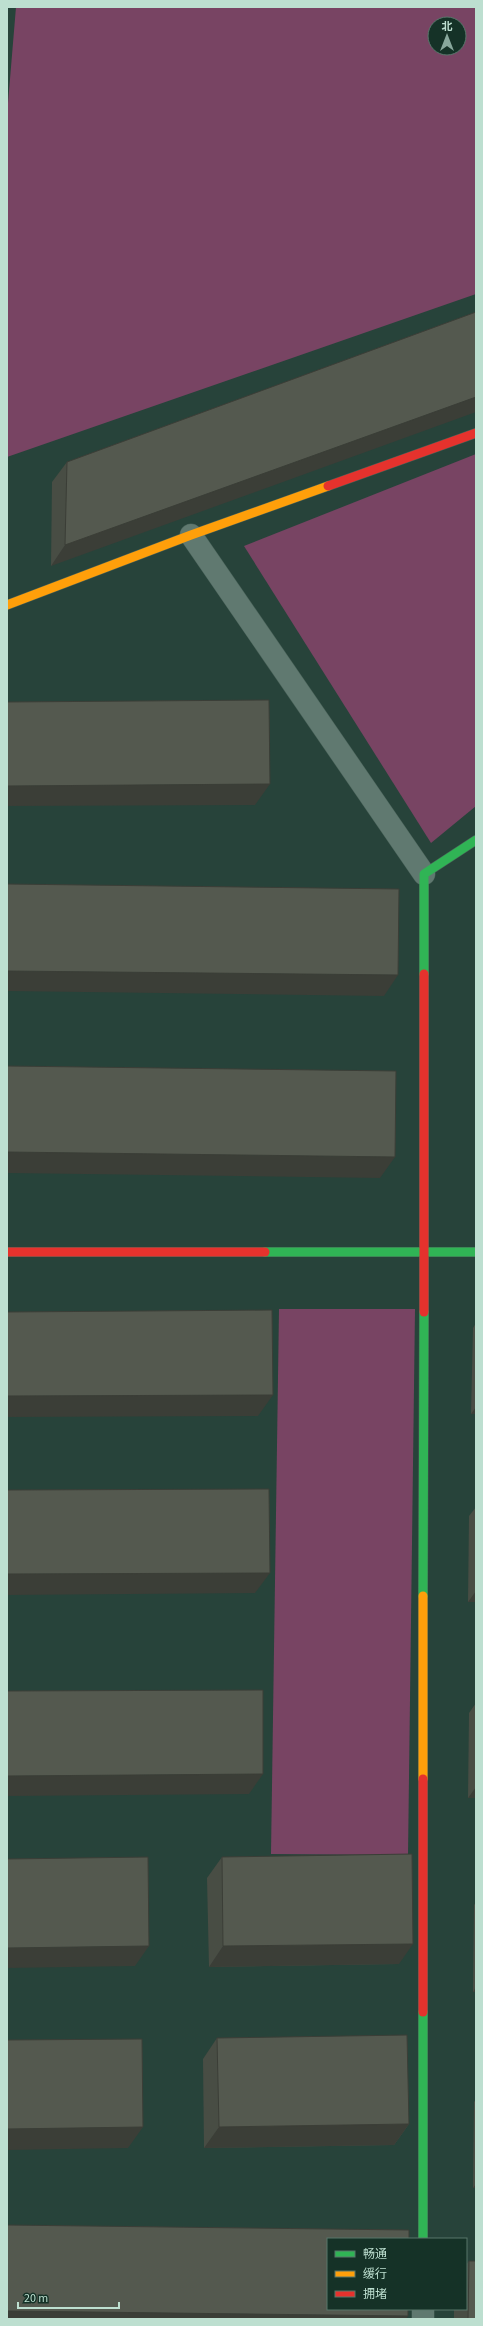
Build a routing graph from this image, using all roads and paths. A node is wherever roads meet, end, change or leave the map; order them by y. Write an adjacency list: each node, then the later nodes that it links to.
1 (476, 433): 2 (street)
2 (191, 536): 3 (street); 5 (street)
3 (7, 605)
4 (476, 840): 5 (street)
5 (424, 874): 7 (street)
6 (7, 1252): 7 (street)
7 (422, 1252): 8 (street); 9 (street)
8 (476, 1252)
9 (423, 2238)

